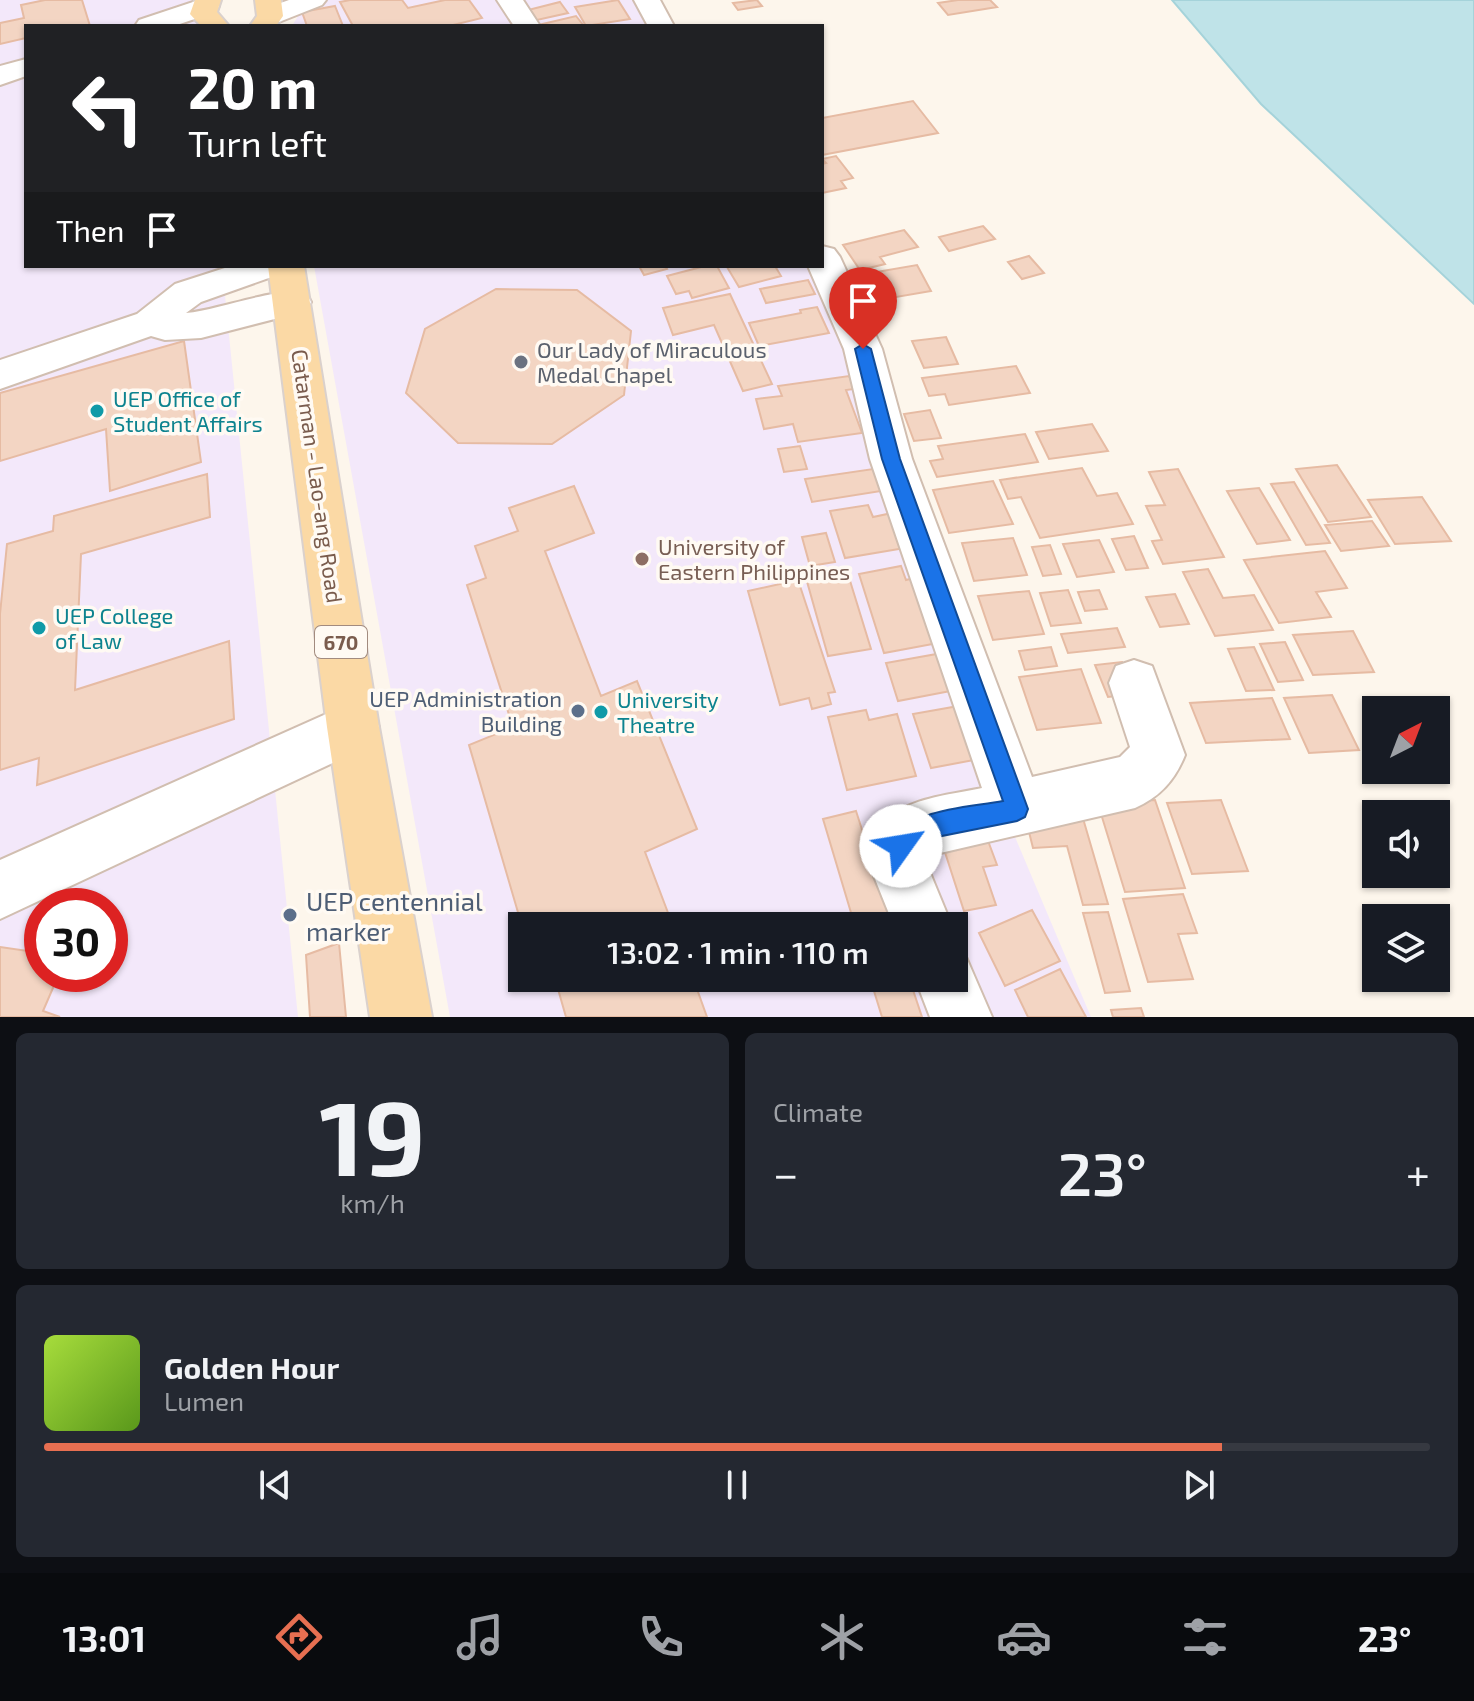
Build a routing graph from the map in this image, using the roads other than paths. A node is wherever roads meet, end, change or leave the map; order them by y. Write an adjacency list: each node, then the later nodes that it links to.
1 (313, 0): 4 (street)
2 (510, 0): 7 (street)
3 (647, 0): 8 (street)
4 (267, 14)
5 (209, 16): 6 (street)
6 (160, 24)
7 (526, 24)
8 (660, 24)
9 (24, 68): 10 (street)
10 (0, 76)
11 (24, 83): 12 (street)
12 (0, 90)
13 (824, 261): 18 (street)
14 (282, 278): 15 (street); 17 (main road, Catarman - Lao-ang Road / 670)
15 (0, 375)
16 (1134, 683): 18 (street)
17 (353, 727): 19 (street); 22 (main road, Catarman - Lao-ang Road / 670)
18 (1017, 809): 20 (street)
19 (0, 890)
20 (917, 912)
21 (951, 992): 23 (street)
22 (401, 1017)
23 (961, 1017)

